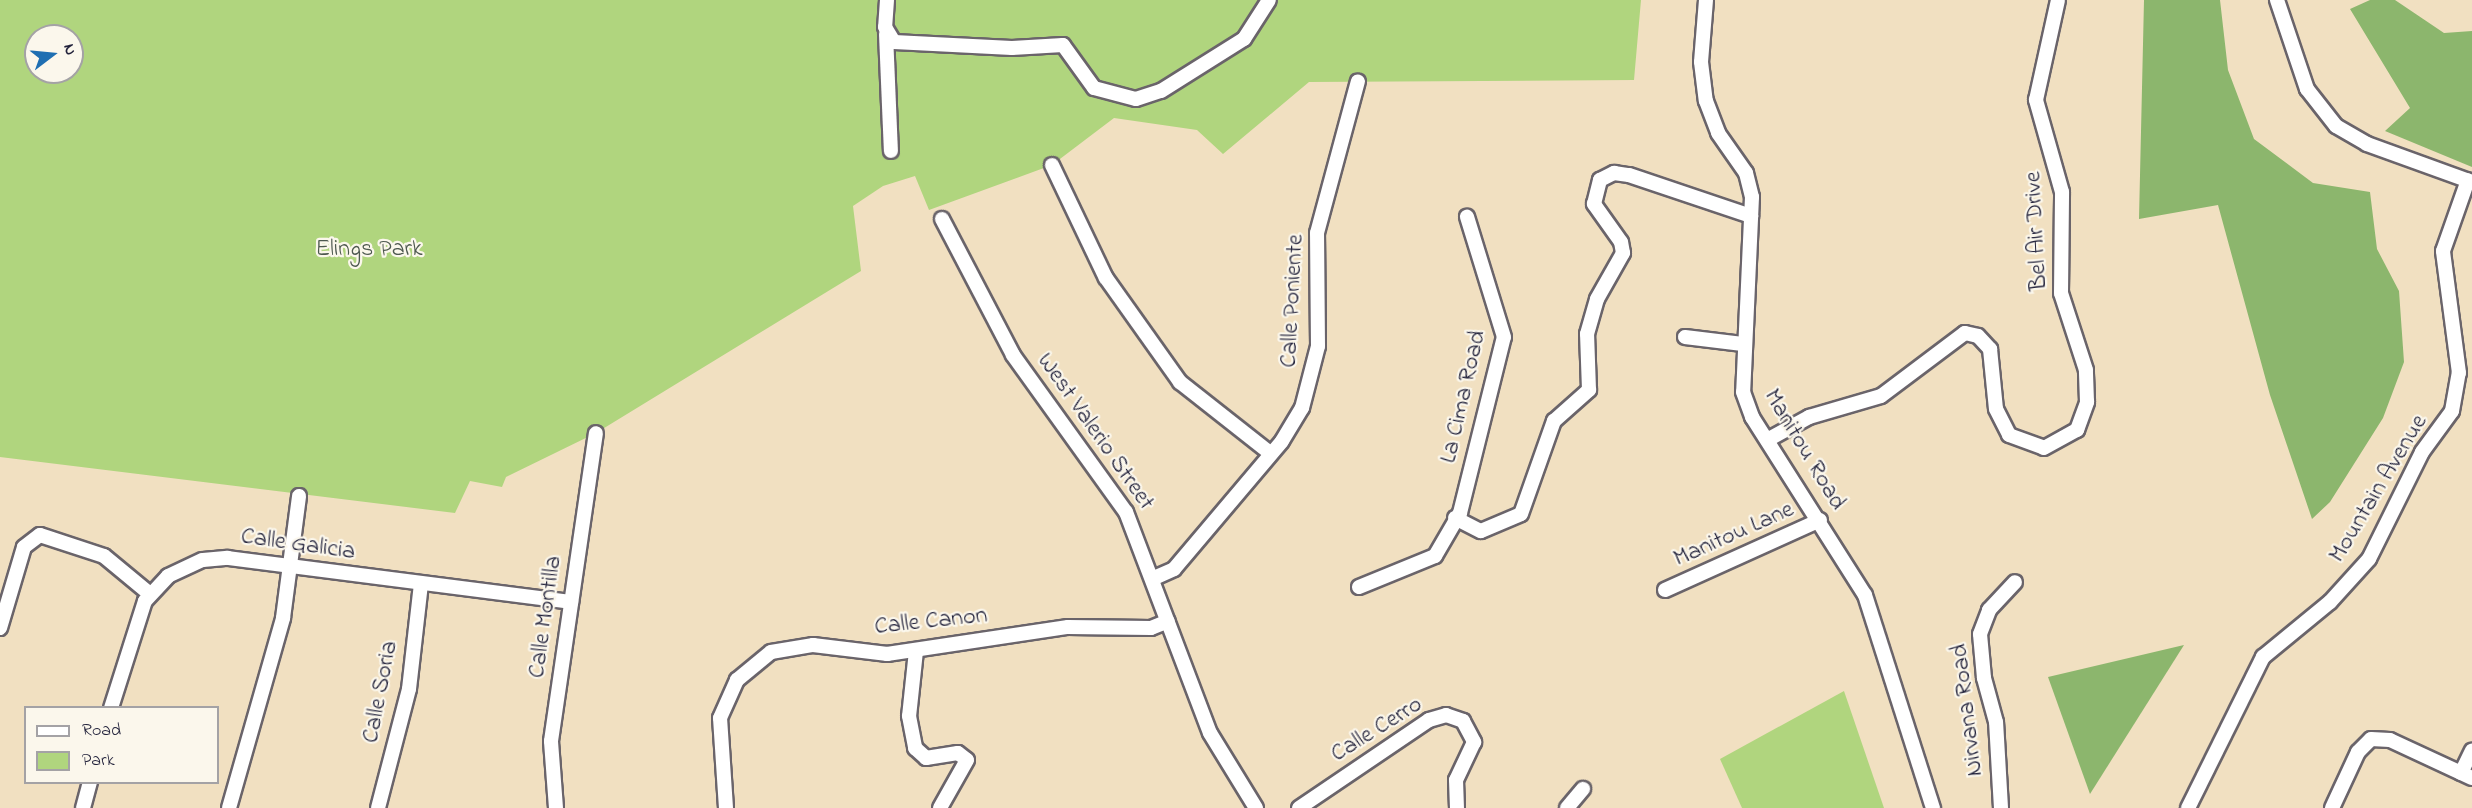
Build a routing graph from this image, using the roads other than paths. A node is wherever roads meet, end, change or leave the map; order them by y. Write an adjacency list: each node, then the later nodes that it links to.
1 (887, 0): 6 (street)
2 (1269, 0): 6 (street)
3 (1706, 0): 11 (street, Manitou Road)
4 (2058, 0): 17 (street, Bel Air Drive)
5 (2277, 0): 10 (street)
6 (886, 34): 8 (street)
7 (1358, 81): 18 (street, Calle Poniente)
8 (891, 151)
9 (1052, 165): 18 (street)
10 (2470, 181): 50 (street, Mountain Avenue)
11 (1751, 216): 15 (street, Manitou Road); 20 (street)
12 (1467, 217): 20 (street, La Cima Road)
13 (942, 219): 23 (street, West Valerio Street)
14 (1685, 337): 15 (street)
15 (1743, 344): 17 (street, Manitou Road)
16 (596, 433): 29 (street, Calle Montilla)
17 (1769, 438): 21 (street, Manitou Road)
18 (1270, 453): 23 (street, Calle Poniente)
19 (299, 496): 22 (street)
20 (1455, 518): 26 (street, La Cima Road)
21 (1820, 520): 27 (street, Manitou Lane); 48 (street, Manitou Road)
22 (290, 569): 25 (street, Calle Galicia); 28 (street, Calle Galicia); 39 (street)
23 (1154, 578): 30 (street, West Valerio Street)
24 (2015, 582): 49 (street, Nirvana Road)
25 (421, 584): 29 (street, Calle Galicia); 40 (street, Calle Soria)
26 (1359, 587)
27 (1665, 590)
28 (150, 594): 31 (street); 33 (street, Calle Galicia)
29 (571, 602): 41 (street, Calle Montilla)
30 (1165, 622): 32 (street, Calle Canon); 44 (street, West Valerio Street)
31 (0, 628)
32 (916, 651): 42 (street, Calle Canon); 43 (street)
33 (112, 706)
34 (2472, 750): 35 (street)
35 (2466, 775): 51 (street)
36 (90, 784): 38 (street)
37 (1583, 789): 47 (street)
38 (82, 808)
39 (229, 808)
40 (378, 808)
41 (556, 808)
42 (726, 808)
43 (940, 808)
44 (1256, 808)
45 (1299, 808): 46 (street, Calle Cerro)
46 (1457, 808)
47 (1567, 808)
48 (1933, 808)
49 (2001, 808)
50 (2188, 808)
51 (2332, 808)

